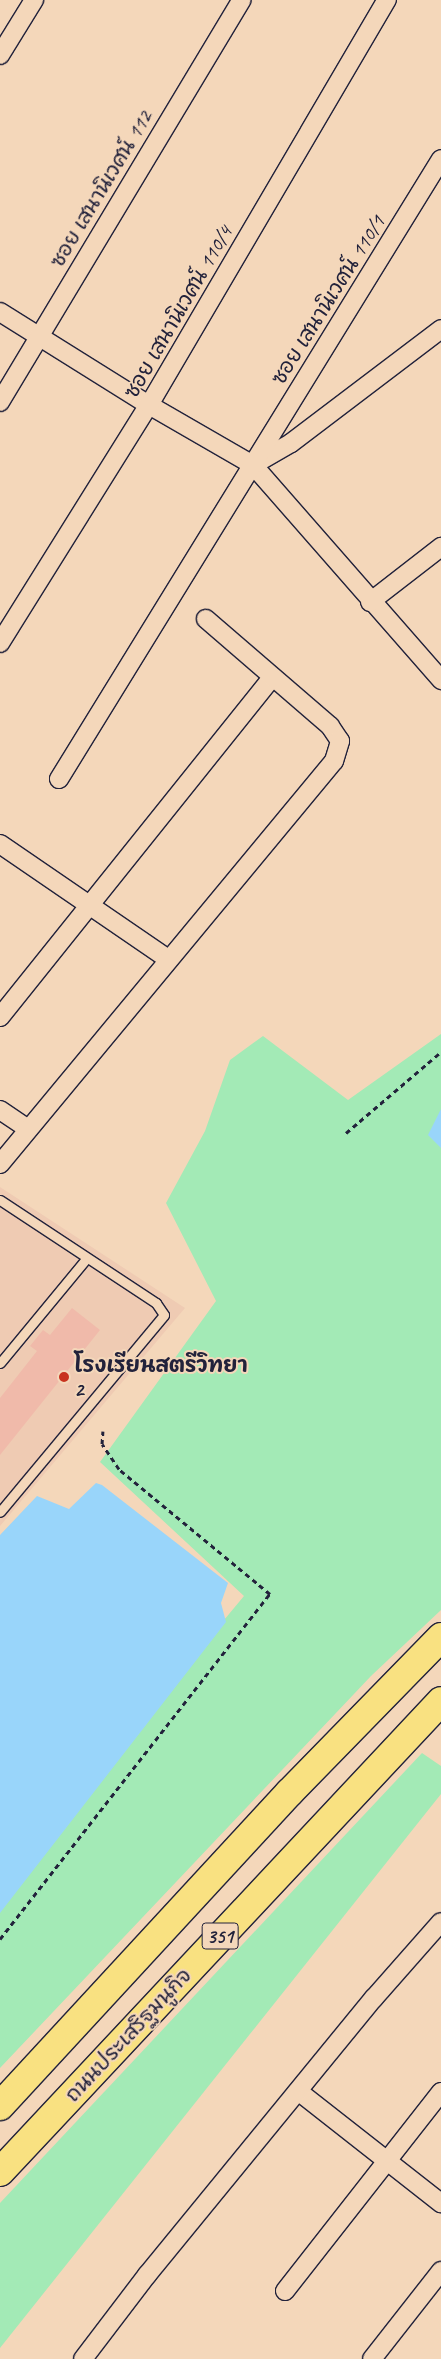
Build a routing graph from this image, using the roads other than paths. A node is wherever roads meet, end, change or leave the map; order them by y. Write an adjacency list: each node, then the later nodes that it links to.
1 (34, 0): 4 (street)
2 (242, 0): 8 (street, ซอย เสนานิเวศน์ 112)
3 (387, 0): 10 (street, ซอย เสนานิเวศน์ 110/4)
4 (0, 55)
5 (441, 159): 11 (street, ซอย เสนานิเวศน์ 110/1)
6 (0, 312): 8 (street)
7 (441, 329): 11 (street)
8 (39, 336): 9 (street, ซอย เสนานิเวศน์ 112); 10 (street)
9 (0, 402)
10 (149, 405): 11 (street); 15 (street, ซอย เสนานิเวศน์ 110/4)
11 (253, 465): 13 (street); 18 (street, ซอย เสนานิเวศน์ 110/1)
12 (441, 547): 13 (street)
13 (370, 602): 17 (street)
14 (206, 620): 16 (street)
15 (0, 643)
16 (272, 677): 20 (street); 21 (street)
17 (441, 680)
18 (59, 779)
19 (0, 844): 20 (street)
20 (91, 905): 21 (street); 22 (street)
21 (168, 959): 24 (street)
22 (0, 1017)
23 (0, 1110): 24 (street)
24 (27, 1128): 25 (street)
25 (0, 1164)
26 (0, 1200): 27 (lane)
27 (87, 1258): 28 (lane); 29 (lane)
28 (0, 1363)
29 (0, 1512)
30 (441, 1637): 35 (main road, 351)
31 (441, 1701): 37 (main road, ถนนประเสริฐมนูกิจ / 351)
32 (441, 1922): 33 (street)
33 (298, 2091): 36 (street); 42 (street)
34 (441, 2092): 36 (street)
35 (0, 2106)
36 (387, 2160): 38 (street); 40 (street)
37 (0, 2172)
38 (441, 2203)
39 (441, 2271): 41 (street)
40 (285, 2291)
41 (377, 2357)
42 (83, 2359)

